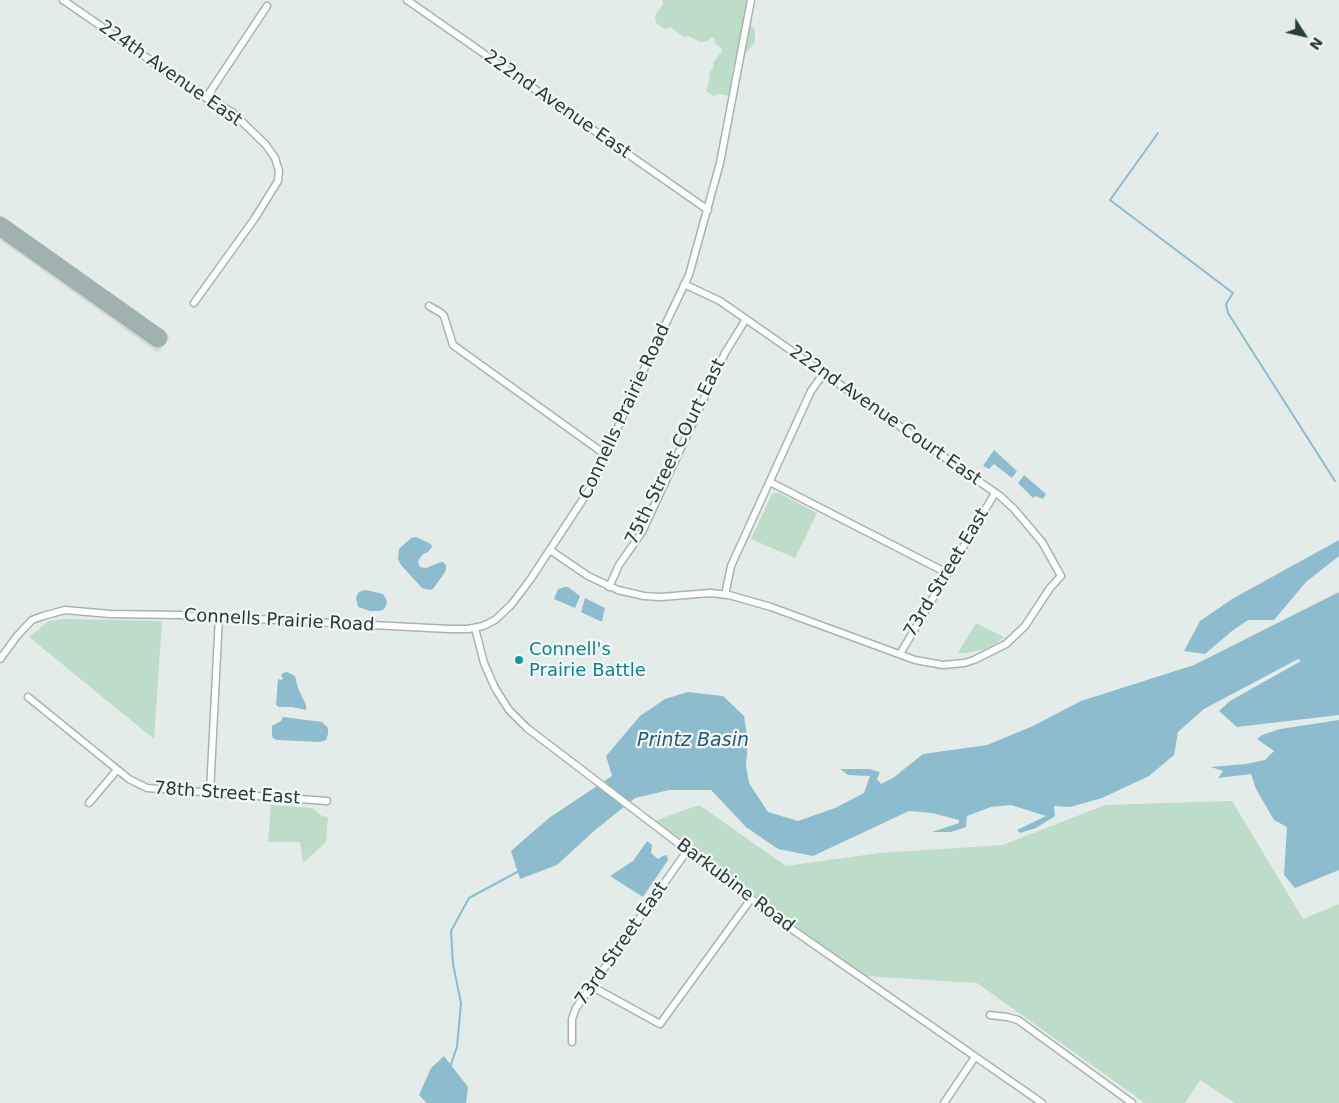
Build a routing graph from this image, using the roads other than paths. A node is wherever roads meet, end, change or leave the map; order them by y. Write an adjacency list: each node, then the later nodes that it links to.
1 (63, 0): 5 (street, 224th Avenue East)
2 (407, 0): 6 (street, 222nd Avenue East)
3 (752, 0): 6 (street, Connells Prairie Road)
4 (267, 6): 5 (street)
5 (206, 98): 8 (street, 224th Avenue East)
6 (708, 210): 7 (street, Connells Prairie Road)
7 (684, 284): 10 (street, 222nd Avenue Court East); 12 (street, Connells Prairie Road)
8 (194, 303)
9 (429, 306): 12 (street)
10 (746, 318): 11 (street, 222nd Avenue Court East); 17 (street, 75th Street COurt East)
11 (824, 373): 13 (street); 14 (street, 222nd Avenue Court East)
12 (606, 455): 15 (street, Connells Prairie Road)
13 (770, 482): 16 (street); 18 (street)
14 (995, 493): 16 (street, 73rd Street East); 21 (street, 222nd Avenue Court East)
15 (550, 550): 17 (street); 20 (street, Connells Prairie Road)
16 (947, 574): 21 (street, 73rd Street East)
17 (609, 587): 18 (street)
18 (725, 595): 21 (street)
19 (219, 618): 20 (street, Connells Prairie Road); 22 (street, Connells Prairie Road); 25 (street)
20 (475, 628): 28 (street, Barkubine Road)
21 (900, 654)
22 (0, 659)
23 (28, 697): 24 (street, 78th Street East)
24 (117, 770): 25 (street, 78th Street East); 27 (street)
25 (210, 792): 26 (street, 78th Street East)
26 (327, 801)
27 (89, 803)
28 (687, 851): 29 (street, Barkubine Road); 30 (street, 73rd Street East)
29 (751, 899): 30 (street); 33 (street, Barkubine Road)
30 (591, 986): 32 (street, 73rd Street East)
31 (990, 1015): 36 (street)
32 (572, 1042)
33 (975, 1057): 34 (street); 35 (street, Barkubine Road)
34 (944, 1103)
35 (1042, 1103)
36 (1132, 1103)

